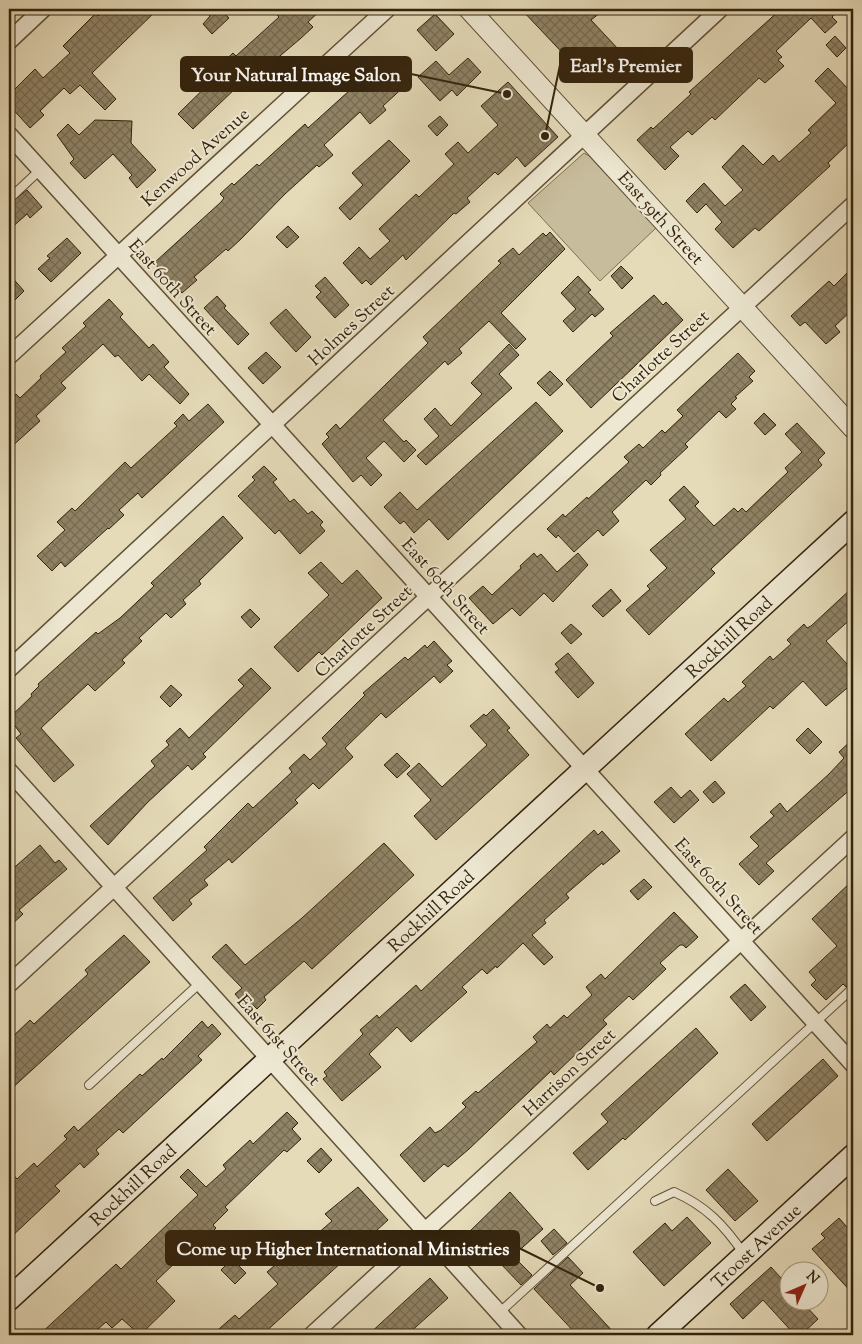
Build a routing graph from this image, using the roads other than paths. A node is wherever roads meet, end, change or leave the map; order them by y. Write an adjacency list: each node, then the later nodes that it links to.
1 (44, 9): 5 (street)
2 (387, 9): 11 (street, Kenwood Avenue)
3 (469, 9): 6 (street, East 59th Street)
4 (720, 9): 6 (street, Holmes Street)
5 (9, 41)
6 (584, 134): 12 (street, East 59th Street); 14 (street, Holmes Street)
7 (9, 136): 8 (street, East 60th Street)
8 (40, 170): 9 (lane); 11 (street, East 60th Street)
9 (9, 199)
10 (853, 205): 12 (street, Charlotte Street)
11 (118, 255): 13 (street, Kenwood Avenue); 14 (street, East 60th Street)
12 (742, 308): 15 (street, East 59th Street); 17 (street, Charlotte Street)
13 (9, 356)
14 (273, 425): 17 (street, East 60th Street); 18 (street, Holmes Street)
15 (853, 428)
16 (853, 522): 19 (main road, Rockhill Road)
17 (430, 597): 19 (street, East 60th Street); 22 (street, Charlotte Street)
18 (9, 669)
19 (586, 768): 23 (street, East 60th Street); 28 (main road, Rockhill Road)
20 (9, 771): 22 (street, East 61st Street)
21 (853, 838): 23 (street, Harrison Street)
22 (114, 887): 24 (street, East 61st Street); 25 (street, Charlotte Street)
23 (741, 940): 27 (street, East 60th Street); 33 (street, Harrison Street)
24 (200, 983): 28 (street, East 61st Street); 30 (lane)
25 (9, 984)
26 (853, 988): 27 (lane)
27 (816, 1023): 29 (street, East 60th Street); 36 (lane)
28 (269, 1059): 33 (street, East 61st Street); 35 (main road, Rockhill Road)
29 (853, 1064)
30 (89, 1085)
31 (853, 1156): 34 (main road, Troost Avenue)
32 (655, 1200): 34 (lane)
33 (425, 1231): 36 (street, East 61st Street); 37 (street, Harrison Street)
34 (745, 1256): 39 (main road, Troost Avenue)
35 (9, 1299)
36 (498, 1313): 38 (street, East 61st Street)
37 (312, 1335)
38 (519, 1335)
39 (658, 1335)

